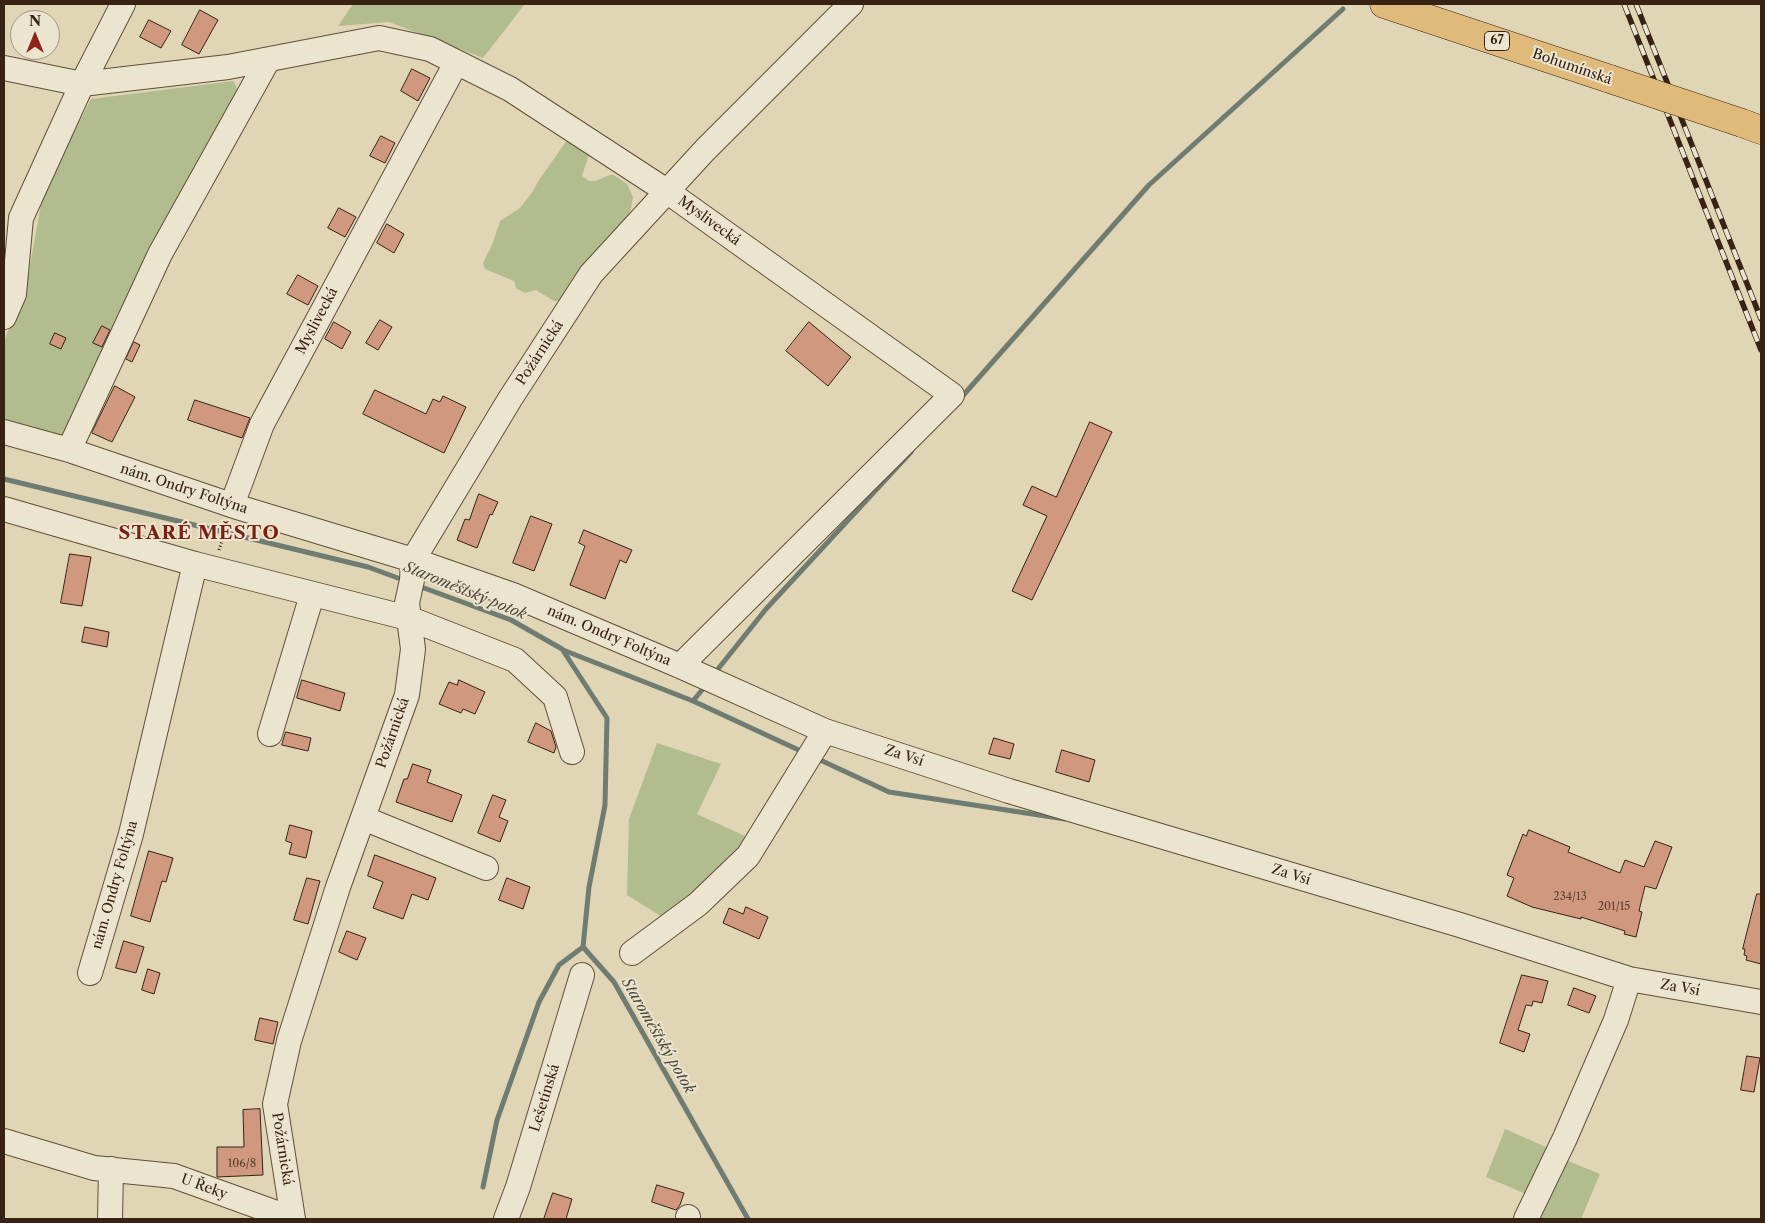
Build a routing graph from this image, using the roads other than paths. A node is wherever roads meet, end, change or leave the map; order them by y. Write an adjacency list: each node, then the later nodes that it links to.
1 (123, 4): 7 (street)
2 (852, 4): 9 (street, Požárnická)
3 (1384, 4): 8 (main road, Bohumínská / 67, bridge)
4 (268, 60): 5 (street, Myslivecká); 7 (street, Myslivecká); 12 (street)
5 (456, 62): 9 (street, Myslivecká); 14 (street, Myslivecká)
6 (4, 68): 7 (street, Myslivecká)
7 (82, 84): 10 (street)
8 (1752, 126)
9 (668, 192): 16 (street, Požárnická); 19 (street, Myslivecká)
10 (4, 317)
11 (4, 432): 12 (street, nám. Ondry Foltýna)
12 (69, 450): 14 (street, nám. Ondry Foltýna)
13 (4, 509): 15 (street)
14 (230, 514): 16 (street, nám. Ondry Foltýna)
15 (194, 564): 17 (street); 26 (street, nám. Ondry Foltýna)
16 (411, 577): 18 (street, Požárnická); 19 (street, nám. Ondry Foltýna)
17 (312, 595): 18 (street); 21 (street)
18 (408, 618): 22 (street); 23 (street, Požárnická)
19 (690, 671): 20 (street, Za Vsí)
20 (825, 730): 25 (street); 28 (street, Za Vsí)
21 (270, 734)
22 (572, 752)
23 (363, 818): 24 (street); 33 (street, Požárnická)
24 (486, 868)
25 (632, 953)
26 (90, 973)
27 (582, 975): 34 (street, Lešetínská)
28 (1629, 979): 29 (street, Za Vsí); 35 (street)
29 (1761, 1002)
30 (4, 1141): 31 (street, U Řeky)
31 (111, 1169): 32 (street); 33 (street, U Řeky)
32 (110, 1219)
33 (293, 1219)
34 (506, 1219)
35 (1526, 1219)

